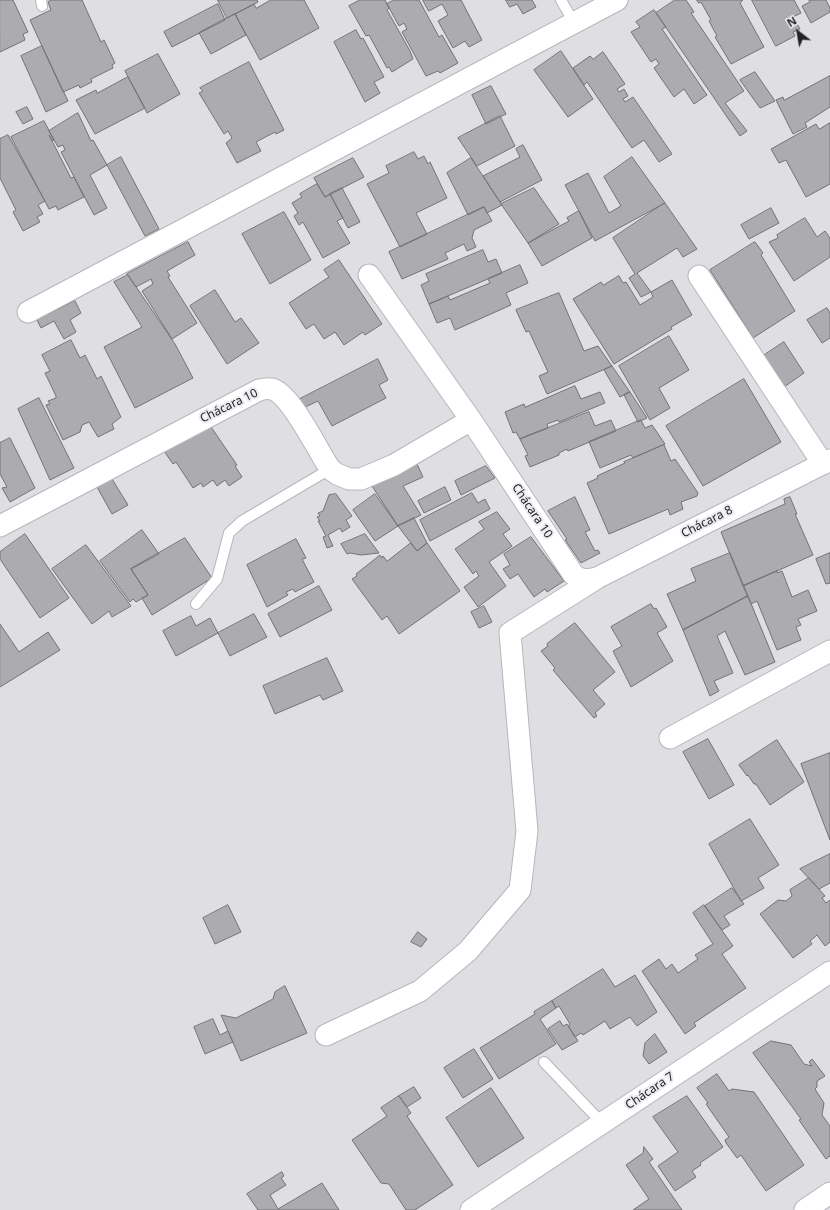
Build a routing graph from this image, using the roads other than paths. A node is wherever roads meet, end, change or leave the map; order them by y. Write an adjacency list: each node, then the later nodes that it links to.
1 (561, 0): 3 (lane)
2 (617, 0): 3 (street)
3 (574, 23): 6 (street)
4 (369, 275): 7 (street, Chácara 10)
5 (699, 276): 8 (street)
6 (28, 312)
7 (471, 420): 9 (street); 11 (street, Chácara 10)
8 (826, 462): 11 (street, Chácara 8)
9 (330, 469): 10 (street, Chácara 10); 12 (lane)
10 (0, 526)
11 (589, 578): 16 (street, Chácara 8)
12 (196, 604)
13 (830, 651): 14 (street)
14 (670, 738)
15 (830, 972): 18 (street, Chácara 7)
16 (326, 1035)
17 (544, 1062): 18 (lane)
18 (602, 1123): 20 (street, Chácara 7)
19 (830, 1193): 21 (street)
20 (471, 1210)
21 (805, 1210)

